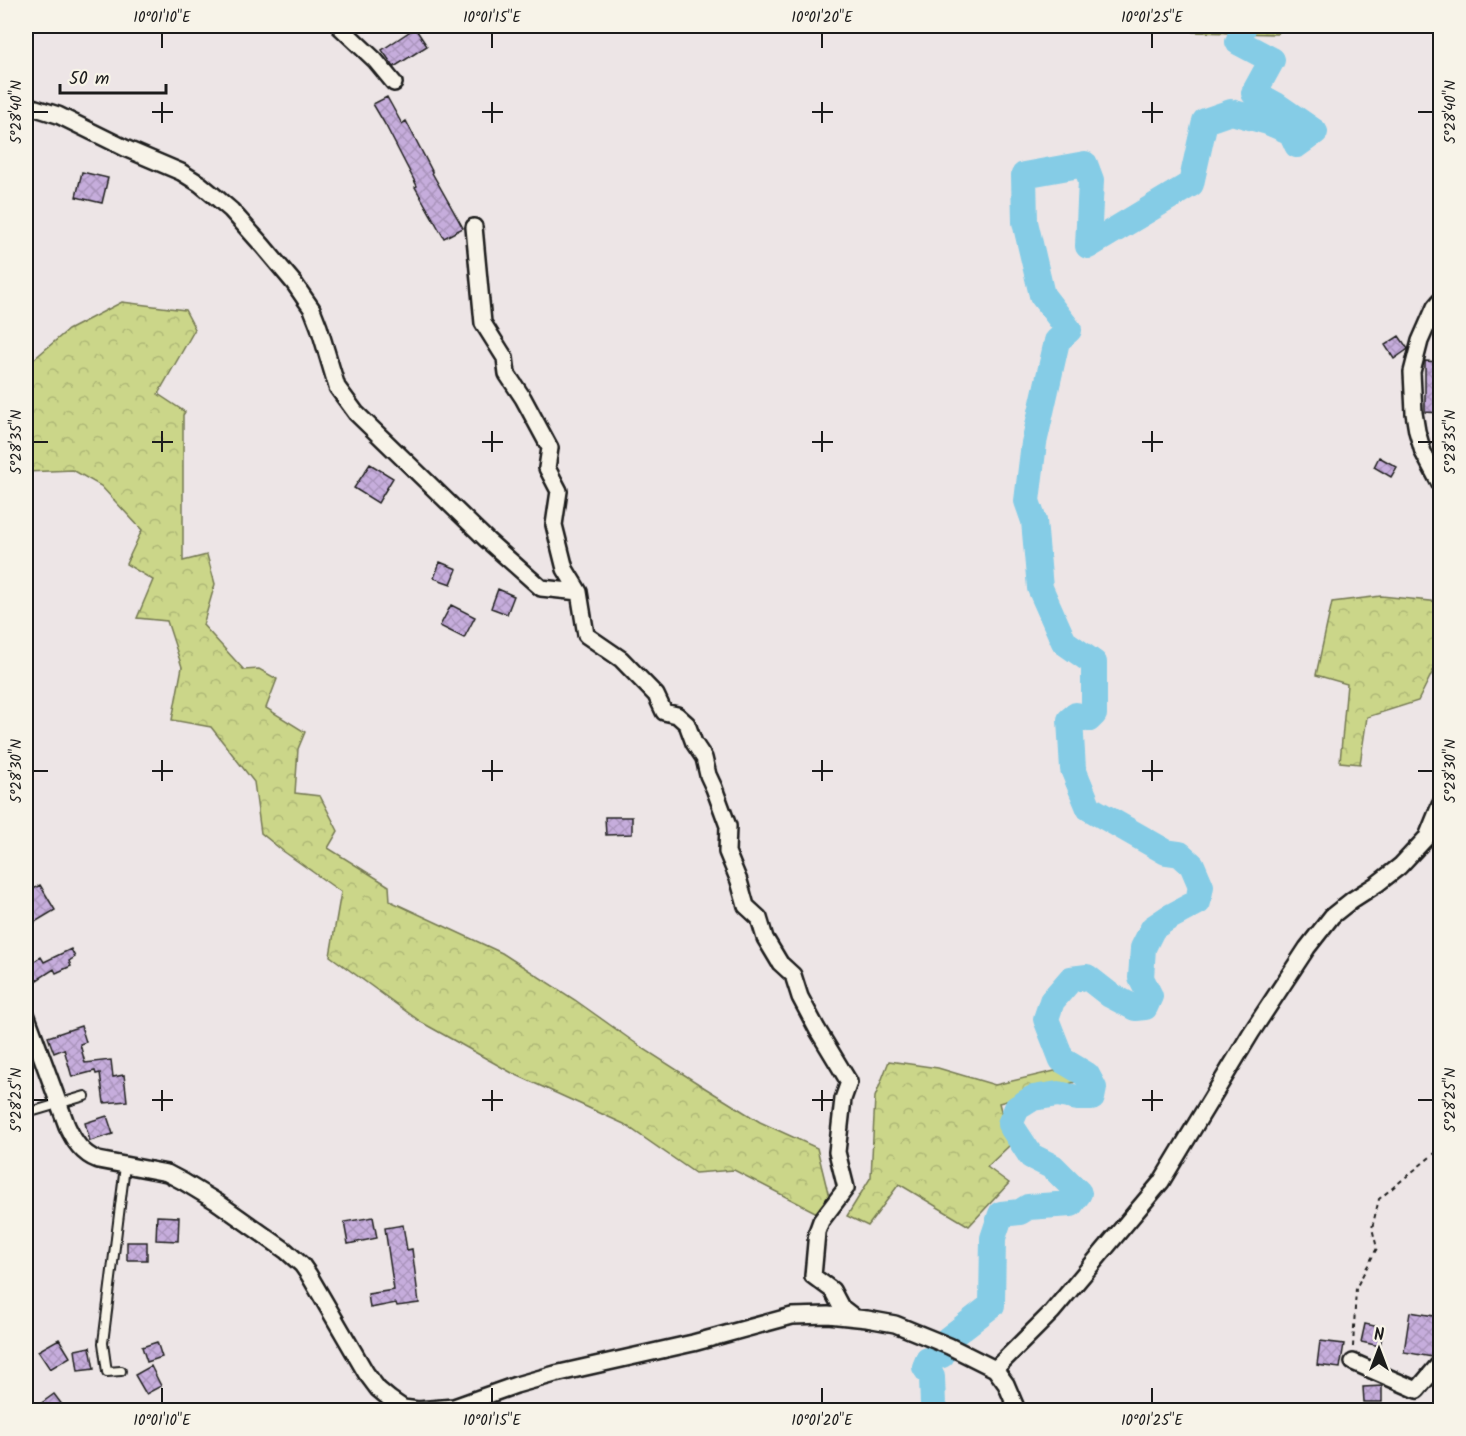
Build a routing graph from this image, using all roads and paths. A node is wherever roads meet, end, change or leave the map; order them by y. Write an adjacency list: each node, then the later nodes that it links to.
1 (339, 26): 2 (street)
2 (394, 83)
3 (26, 105): 7 (street)
4 (474, 227): 7 (street)
5 (1440, 301): 6 (street)
6 (1440, 484)
7 (579, 592): 15 (street)
8 (1440, 805): 18 (street)
9 (26, 1014): 11 (street)
10 (85, 1096): 11 (lane)
11 (59, 1103): 12 (lane); 14 (street)
12 (34, 1111)
13 (1440, 1149): 16 (path)
14 (125, 1166): 19 (lane); 20 (street)
15 (854, 1317): 18 (street); 20 (street)
16 (1353, 1362): 17 (street)
17 (1440, 1363)
18 (995, 1369): 21 (street)
19 (121, 1371)
20 (435, 1410)
21 (1017, 1410)

